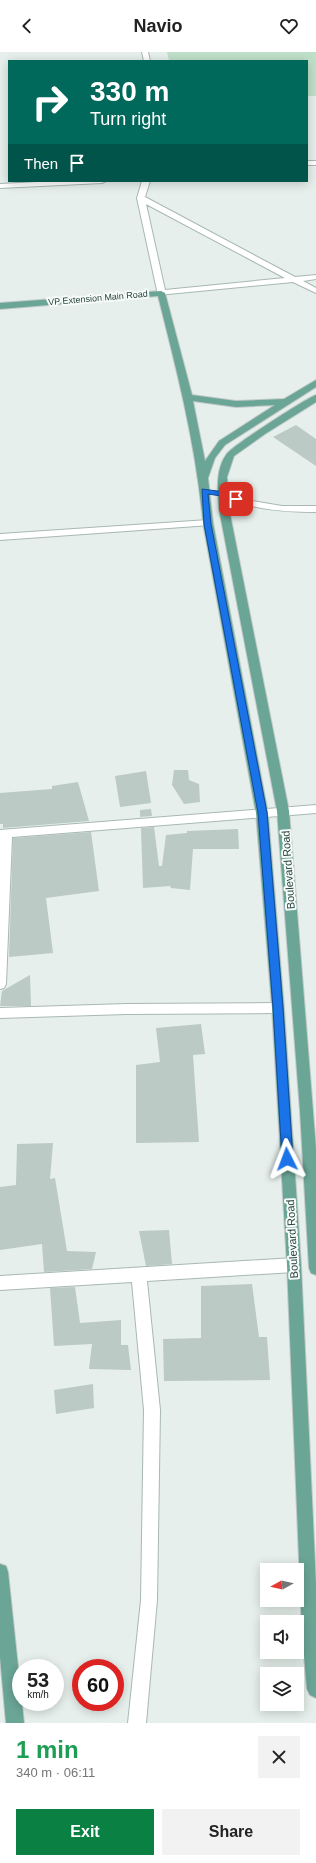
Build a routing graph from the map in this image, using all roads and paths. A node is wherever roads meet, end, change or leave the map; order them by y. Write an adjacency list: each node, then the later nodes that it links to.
1 (82, 182): 3 (street)
2 (146, 182): 4 (street)
3 (0, 186)
4 (141, 198): 6 (street); 8 (street)
5 (316, 278): 6 (street)
6 (293, 280): 7 (street); 8 (street)
7 (316, 291)
8 (161, 293): 9 (main road, VP Extension Main Road); 11 (main road, VP Extension Main Road)
9 (0, 306)
10 (316, 383): 13 (main road)
11 (188, 397): 13 (main road); 14 (main road, VP Extension Main Road)
12 (316, 398): 15 (main road, Boulevard Road)
13 (286, 402): 14 (main road)
14 (204, 487): 15 (main road); 17 (main road, Boulevard Road)
15 (222, 494): 16 (street); 20 (main road, Boulevard Road)
16 (316, 509)
17 (208, 524): 18 (street); 21 (main road, Boulevard Road)
18 (0, 537)
19 (316, 809): 20 (street)
20 (283, 811): 21 (street); 27 (main road, Boulevard Road)
21 (262, 813): 22 (street); 25 (main road, Boulevard Road)
22 (3, 833): 23 (street)
23 (1, 922): 24 (street)
24 (0, 984)
25 (278, 1008): 26 (street); 28 (main road, Boulevard Road)
26 (0, 1013)
27 (311, 1111): 29 (main road, Boulevard Road)
28 (294, 1265): 30 (street); 33 (main road, Boulevard Road)
29 (316, 1268)
30 (139, 1274): 31 (street); 35 (street)
31 (0, 1283)
32 (0, 1572): 34 (main road)
33 (316, 1689)
34 (15, 1723)
35 (137, 1723)

